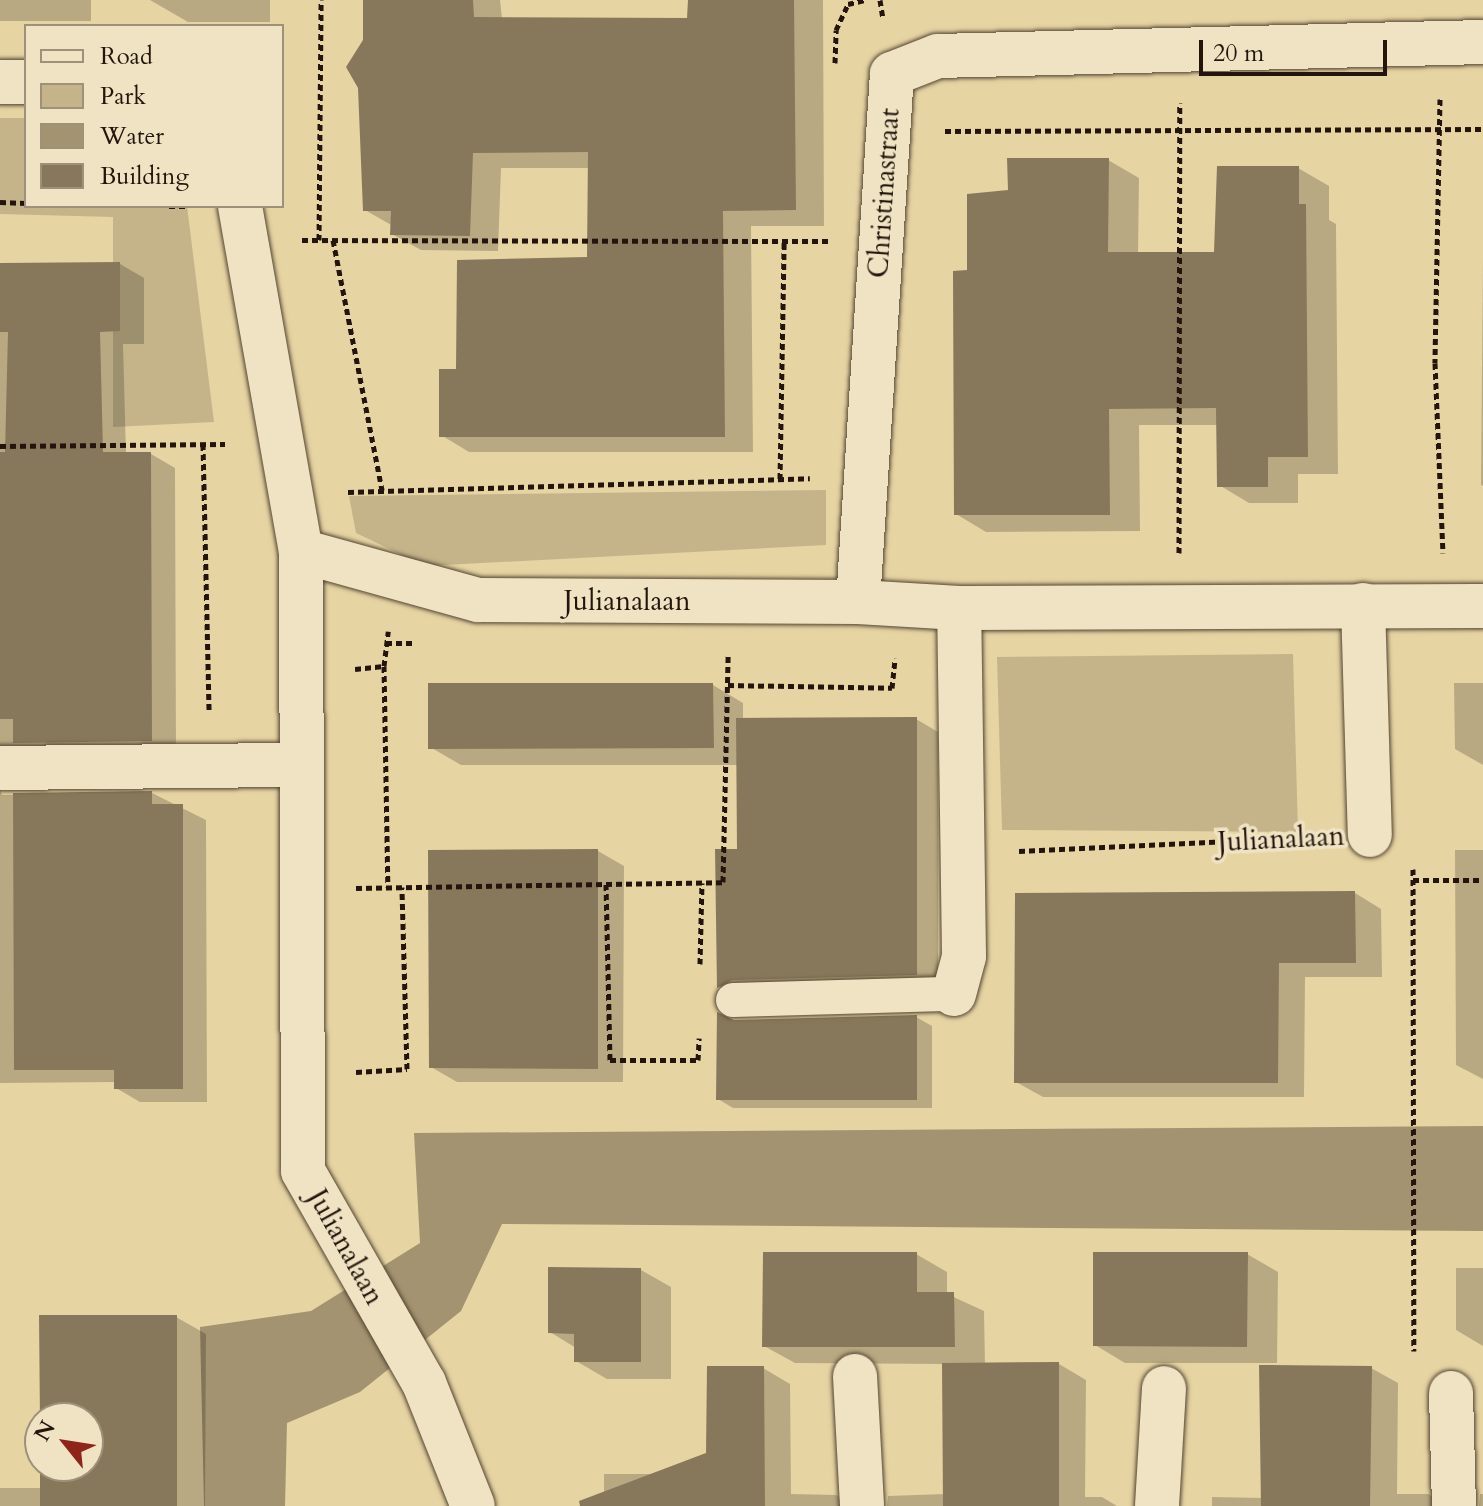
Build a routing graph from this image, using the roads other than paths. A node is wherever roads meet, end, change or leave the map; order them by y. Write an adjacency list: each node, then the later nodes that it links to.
1 (1462, 42): 6 (street, Christinastraat)
2 (0, 82): 3 (street)
3 (24, 82)
4 (243, 223): 5 (street, Julianalaan)
5 (301, 551): 6 (street, Julianalaan); 10 (street, Julianalaan)
6 (878, 603): 9 (street, Julianalaan)
7 (1363, 605): 8 (street, Julianalaan); 9 (street, Julianalaan); 12 (street, Julianalaan)
8 (1464, 606)
9 (959, 608): 13 (street)
10 (301, 765): 11 (street); 18 (street, Julianalaan)
11 (0, 768)
12 (1370, 835)
13 (954, 994): 14 (lane)
14 (733, 1000)
15 (855, 1376): 19 (street)
16 (1164, 1388): 20 (street)
17 (1451, 1393): 21 (street)
18 (473, 1506)
19 (862, 1506)
20 (1157, 1506)
21 (1454, 1506)

